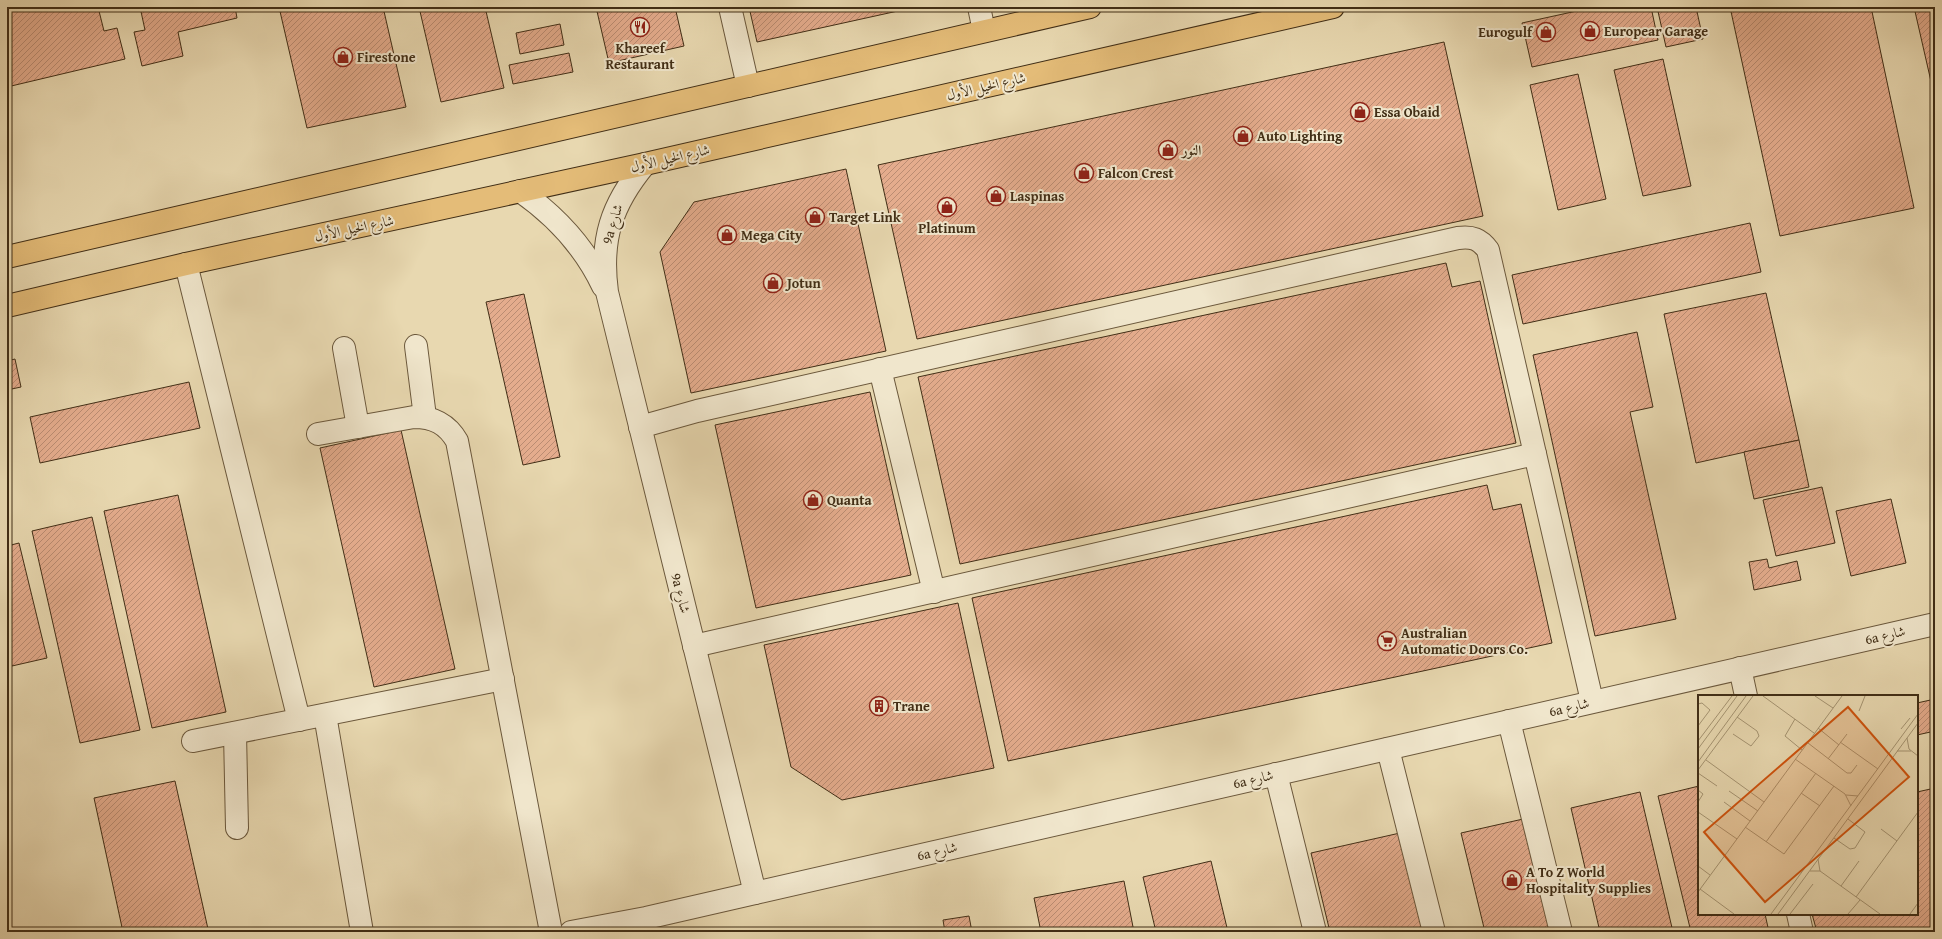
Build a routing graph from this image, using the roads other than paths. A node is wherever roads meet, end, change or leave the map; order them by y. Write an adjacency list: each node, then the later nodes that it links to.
1 (730, 7): 6 (lane)
2 (979, 7): 5 (lane)
3 (1090, 7): 5 (main road)
4 (1333, 7): 7 (main road, شارع الخيل الأول)
5 (984, 31): 6 (main road)
6 (748, 86): 9 (main road)
7 (645, 164): 8 (main road, شارع الخيل الأول); 11 (lane, 9a شارع)
8 (520, 191): 10 (main road, شارع الخيل الأول); 11 (lane, 9a شارع)
9 (7, 257)
10 (186, 264): 12 (main road, شارع الخيل الأول); 29 (lane)
11 (606, 292): 17 (lane, 9a شارع)
12 (7, 306)
13 (416, 346): 16 (lane)
14 (344, 348): 18 (lane)
15 (880, 369): 17 (lane); 20 (lane); 21 (lane)
16 (425, 417): 18 (lane); 25 (lane)
17 (640, 426): 23 (lane, 9a شارع)
18 (358, 427): 19 (lane)
19 (318, 434)
20 (1535, 454): 21 (lane); 27 (lane)
21 (934, 592): 23 (lane)
22 (1935, 624): 24 (lane, 6a شارع)
23 (694, 646): 36 (lane, 9a شارع)
24 (1740, 668): 26 (lane); 27 (lane, 6a شارع)
25 (503, 679): 28 (lane); 40 (lane)
26 (1746, 695)
27 (1592, 702): 30 (lane, 6a شارع)
28 (325, 715): 29 (lane); 39 (lane)
29 (299, 720): 31 (lane)
30 (1509, 720): 33 (lane, 6a شارع); 44 (lane)
31 (235, 733): 32 (lane); 35 (lane)
32 (193, 741)
33 (1388, 748): 34 (lane, 6a شارع); 43 (lane)
34 (1276, 774): 36 (lane, 6a شارع); 42 (lane)
35 (237, 828)
36 (755, 893): 38 (lane, 6a شارع)
37 (1798, 915): 45 (lane)
38 (648, 925): 41 (lane, 6a شارع)
39 (362, 932)
40 (551, 932)
41 (571, 932)
42 (1315, 932)
43 (1434, 932)
44 (1561, 932)
45 (1802, 932)

